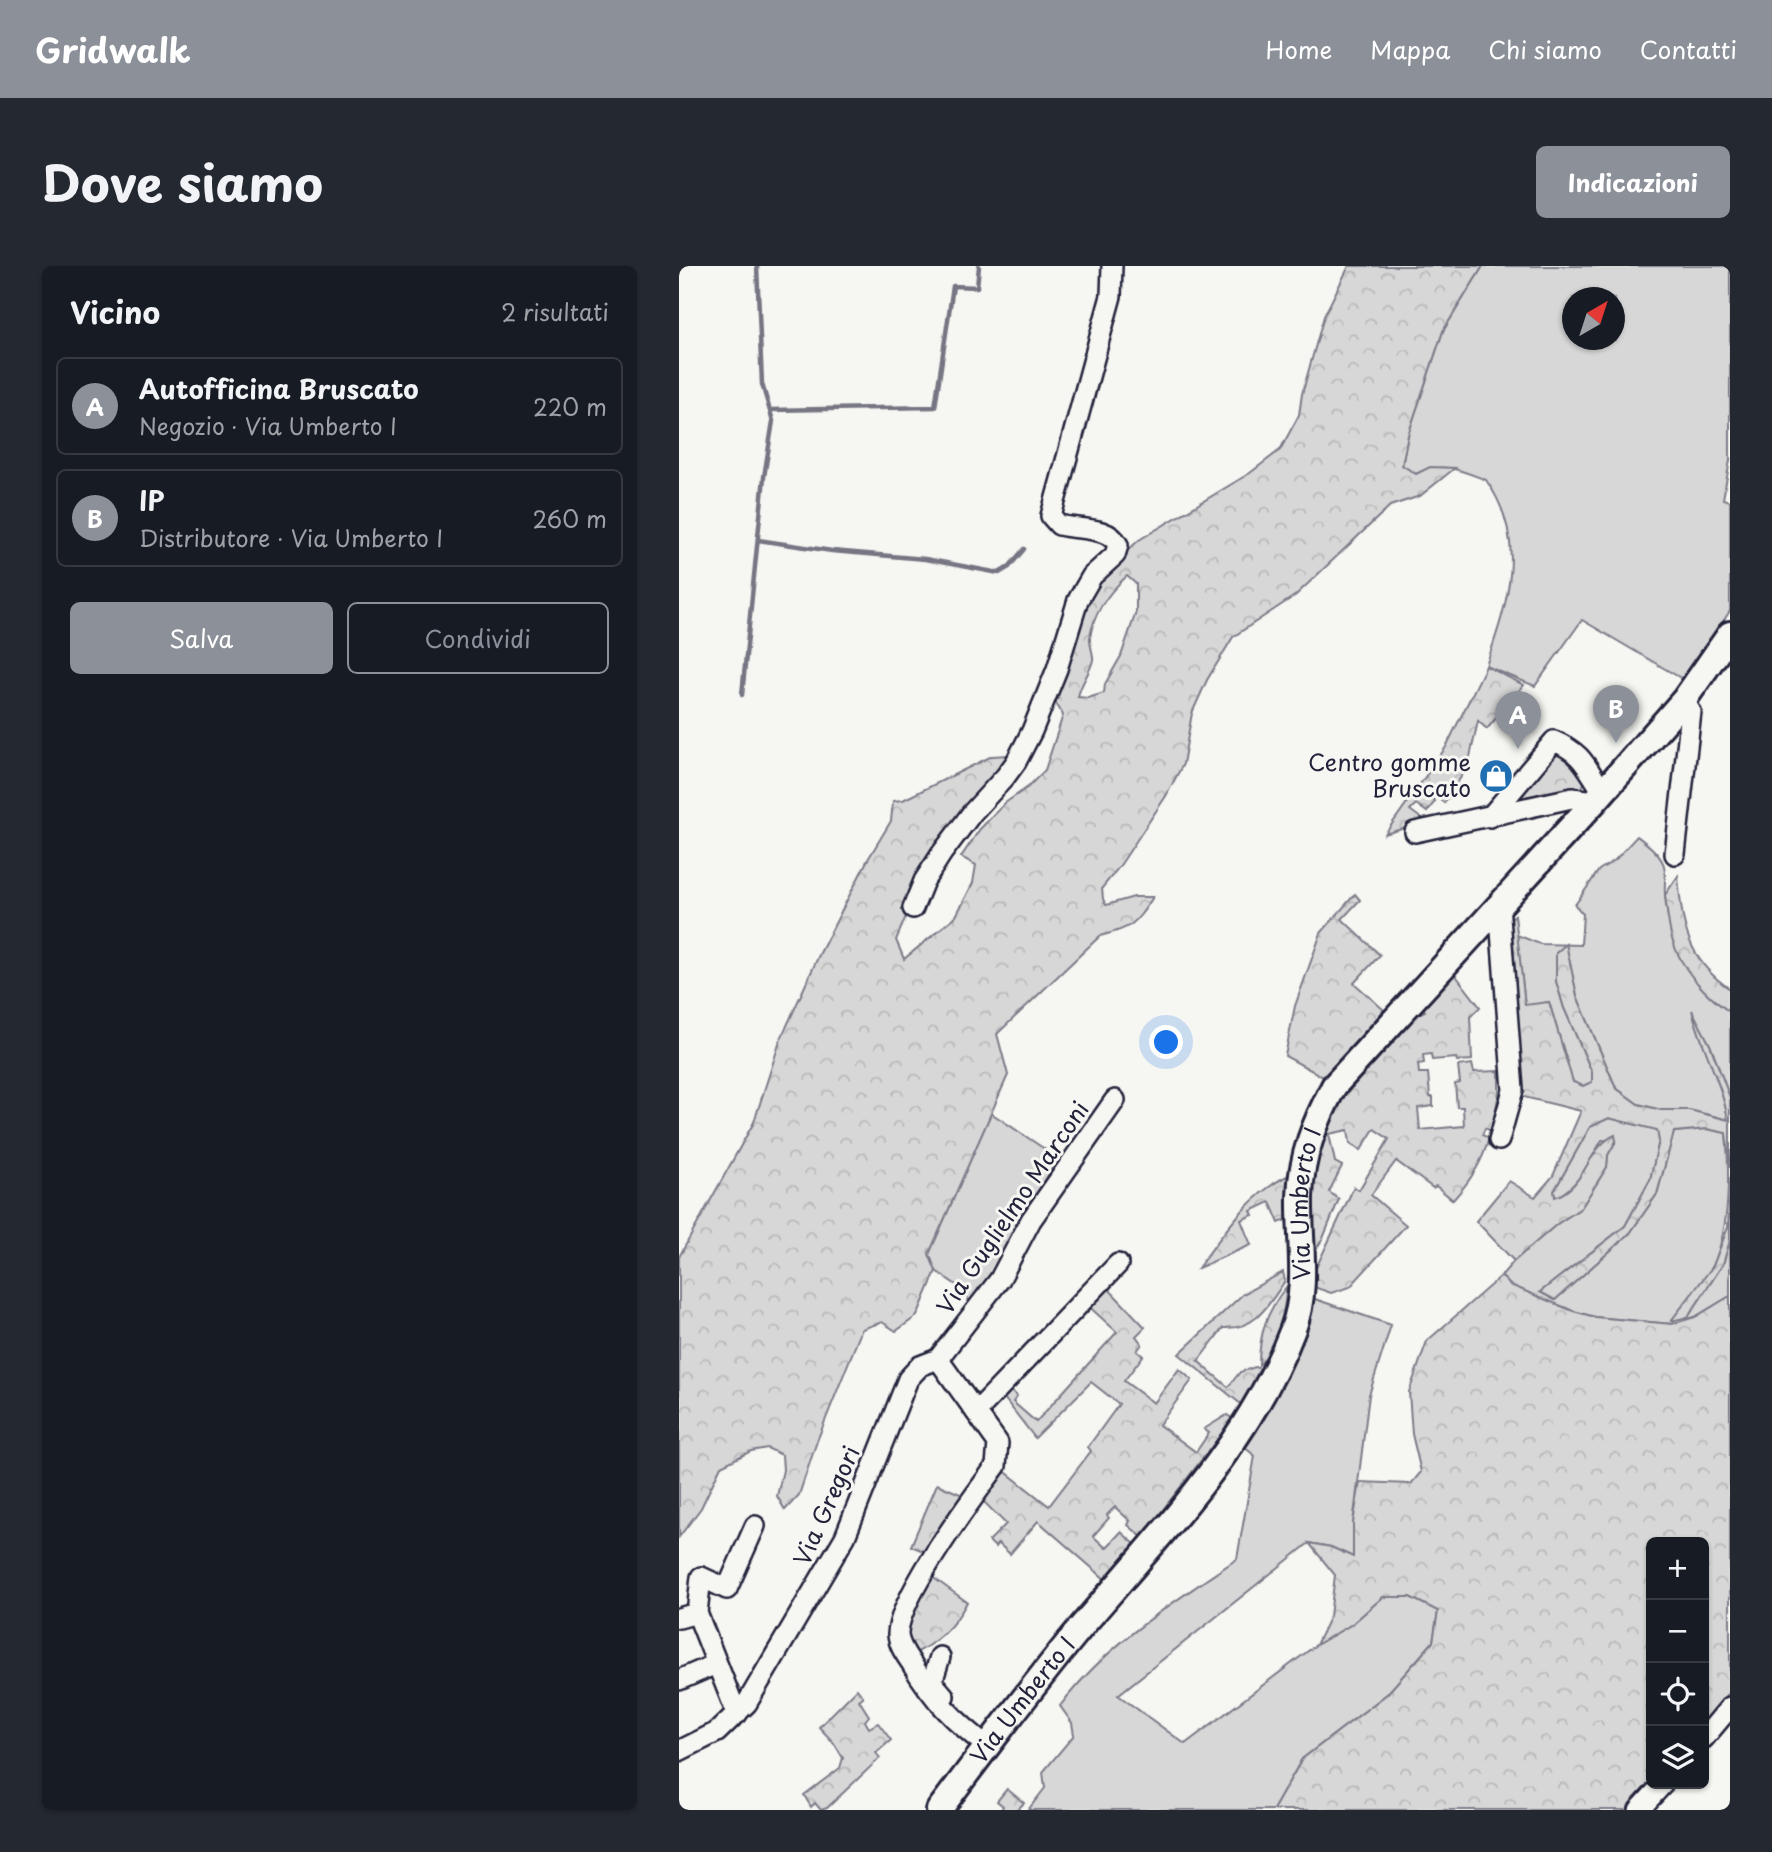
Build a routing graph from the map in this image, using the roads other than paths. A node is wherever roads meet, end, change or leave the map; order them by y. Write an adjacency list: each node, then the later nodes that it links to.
1 (1112, 266): 9 (street)
2 (1730, 634): 3 (main road, Via Umberto I)
3 (1684, 700): 4 (main road, Via Umberto I); 7 (street)
4 (1599, 796): 5 (street); 5 (street); 8 (main road, Via Umberto I)
5 (1490, 817): 6 (street)
6 (1415, 832)
7 (1675, 854)
8 (1499, 904): 11 (street); 24 (main road, Via Umberto I)
9 (913, 908)
10 (1115, 1100): 13 (street, Via Guglielmo Marconi)
11 (1499, 1140)
12 (1118, 1265): 14 (street)
13 (938, 1359): 14 (street); 21 (street, Via Gregori)
14 (976, 1412): 22 (street)
15 (755, 1526): 16 (street)
16 (688, 1615): 18 (street)
17 (940, 1657): 22 (street)
18 (716, 1664): 19 (street); 21 (street)
19 (679, 1680)
20 (1730, 1707): 23 (street)
21 (737, 1714): 25 (street, Via Gregori)
22 (963, 1727): 24 (street)
23 (1709, 1732)
24 (987, 1746): 27 (main road, Via Umberto I)
25 (679, 1751)
26 (1658, 1789): 28 (street)
27 (939, 1810)
28 (1639, 1810)

